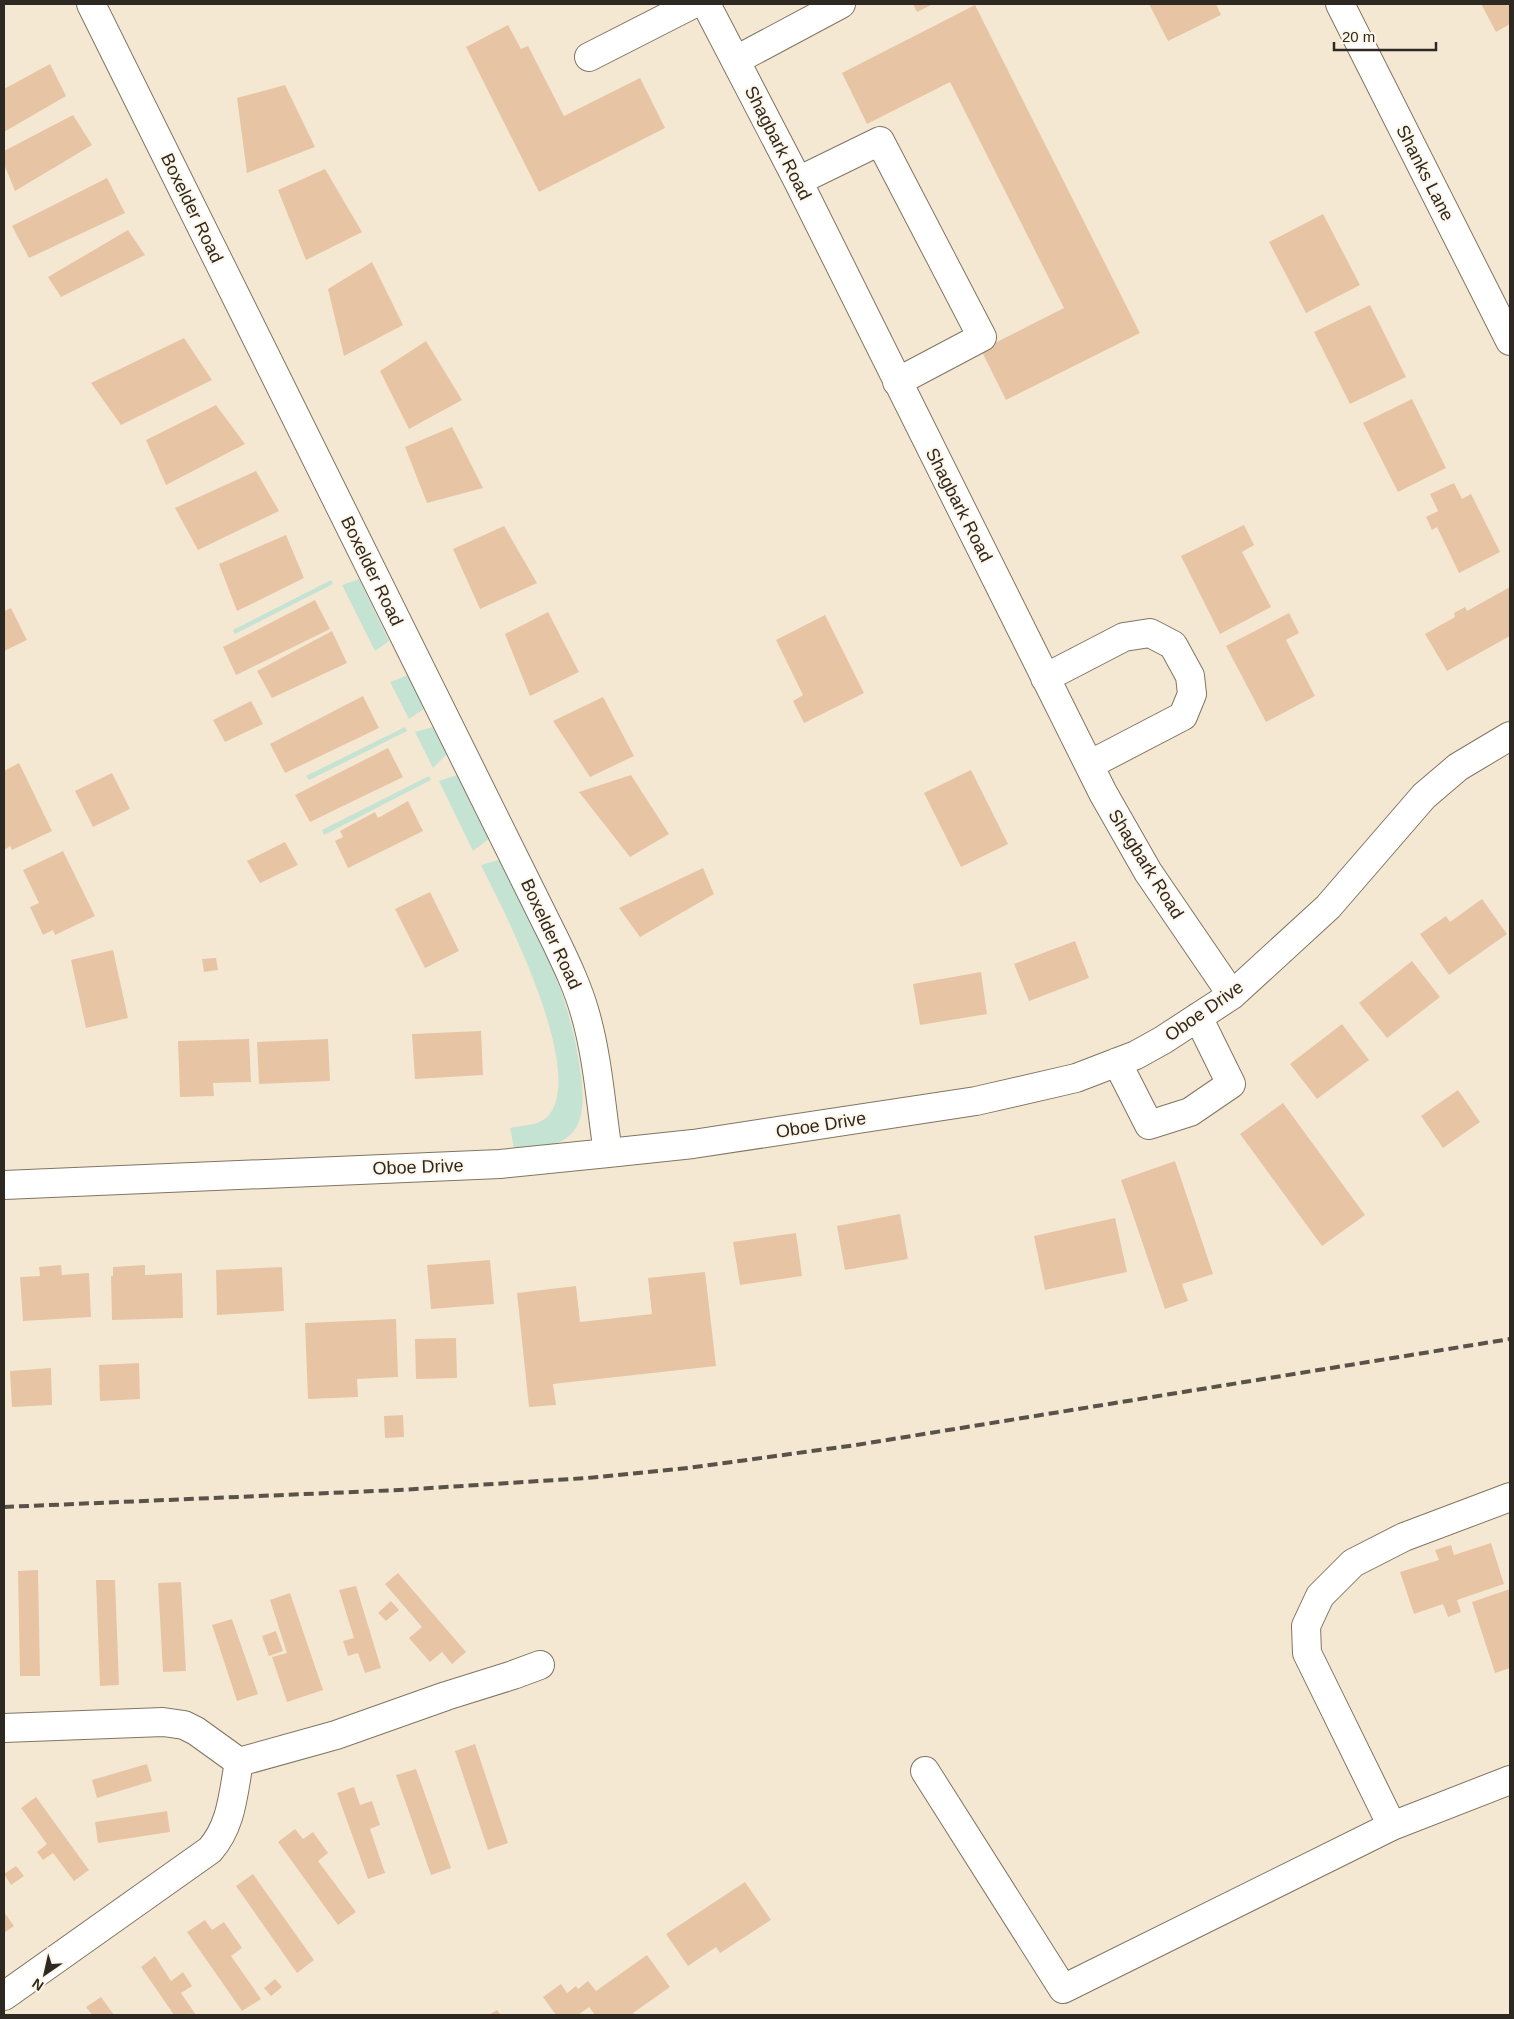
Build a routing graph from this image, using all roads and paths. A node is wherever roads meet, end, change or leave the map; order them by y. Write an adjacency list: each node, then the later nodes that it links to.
1 (91, 4): 17 (street, Boxelder Road)
2 (693, 4): 6 (street)
3 (706, 4): 7 (street, Shagbark Road)
4 (840, 4): 7 (street)
5 (1340, 4): 9 (street, Shanks Lane)
6 (589, 57)
7 (736, 60): 8 (street, Shagbark Road)
8 (798, 181): 10 (street, Shagbark Road); 10 (street)
9 (1510, 341)
10 (897, 382): 11 (street, Shagbark Road)
11 (1045, 678): 13 (street, Shagbark Road); 13 (street)
12 (1510, 736): 14 (street, Oboe Drive)
13 (1089, 765): 14 (street, Shagbark Road)
14 (1232, 995): 15 (street, Oboe Drive)
15 (1198, 1017): 16 (street, Oboe Drive); 16 (street)
16 (1117, 1062): 17 (street, Oboe Drive)
17 (608, 1153): 18 (street, Oboe Drive)
18 (4, 1177)
19 (1510, 1497): 25 (street)
20 (540, 1665): 22 (street)
21 (4, 1728): 22 (street)
22 (239, 1762): 26 (street)
23 (925, 1770): 25 (street)
24 (1510, 1780): 25 (street)
25 (1392, 1826)
26 (4, 1996)

